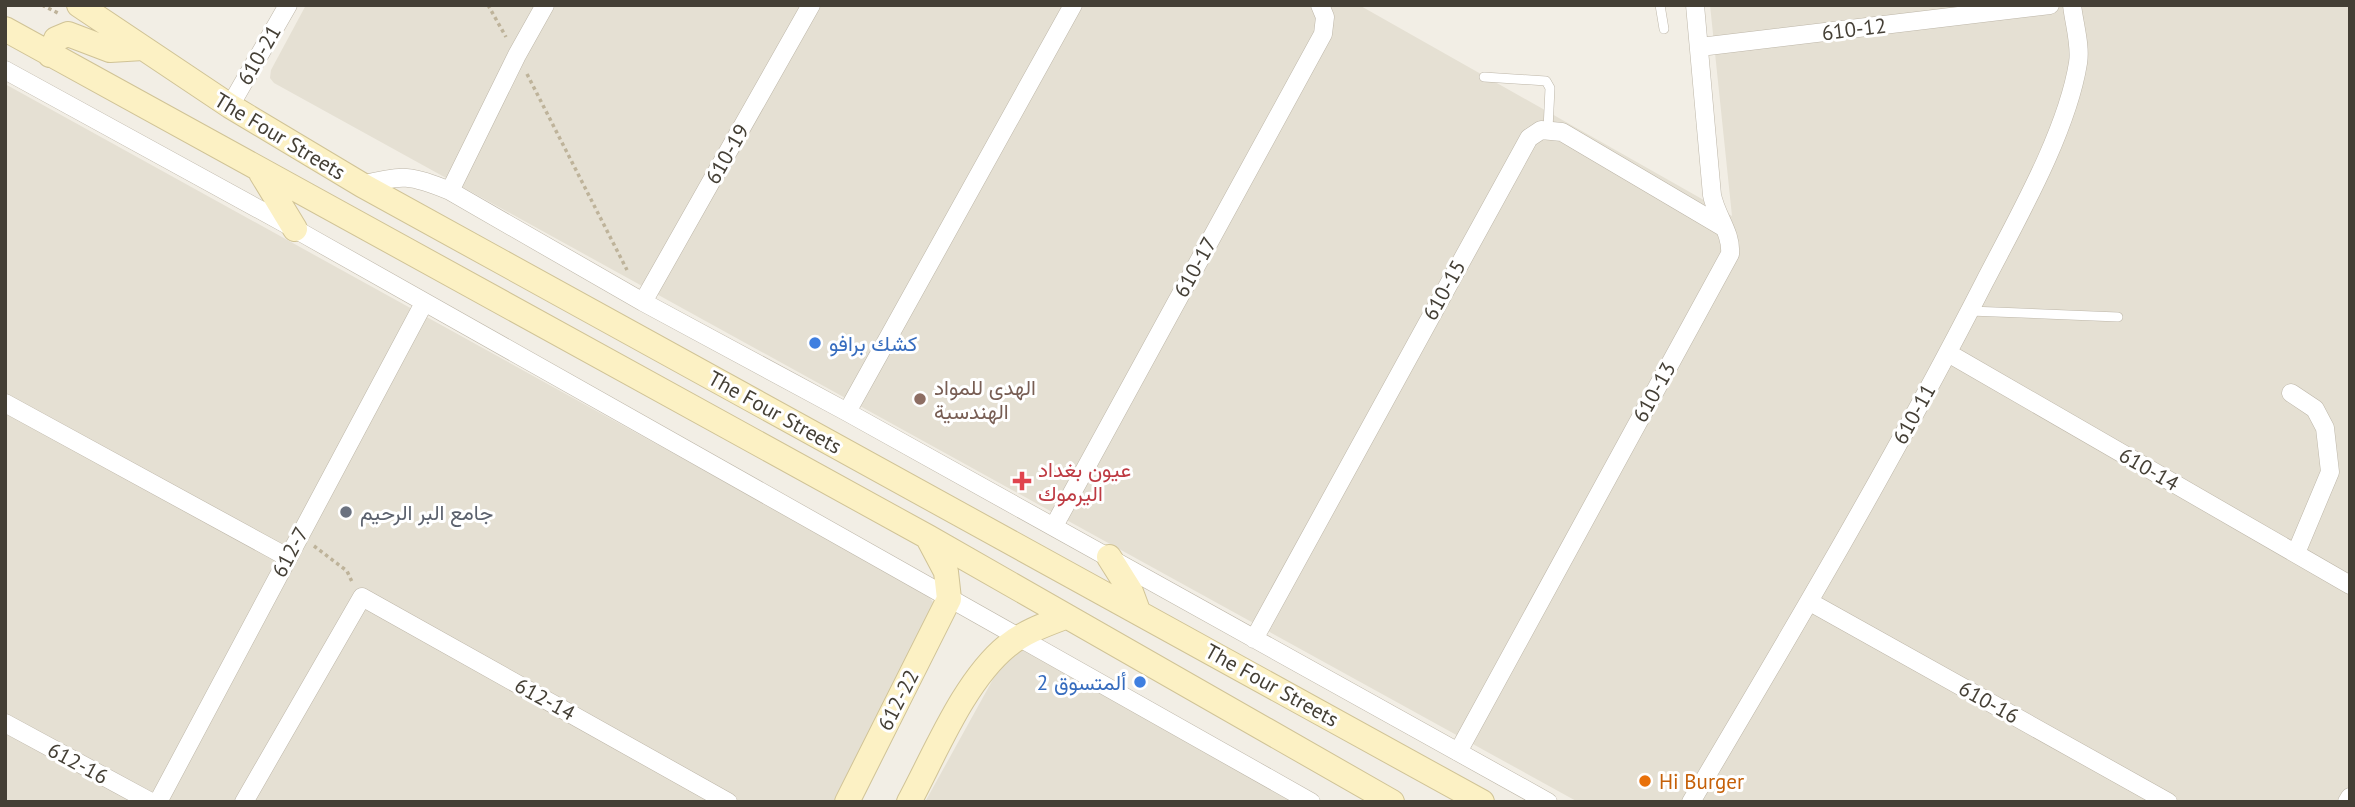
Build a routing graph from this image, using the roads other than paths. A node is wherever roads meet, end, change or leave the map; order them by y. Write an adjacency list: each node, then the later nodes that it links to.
1 (79, 5): 14 (main road, The Four Streets)
2 (288, 5): 18 (street, 610-21)
3 (545, 5): 22 (street)
4 (811, 5): 25 (street, 610-19)
5 (1073, 5): 32 (street)
6 (1320, 5): 33 (street, 610-17)
7 (1660, 5): 12 (lane)
8 (1695, 5): 13 (street, 610-13)
9 (2050, 5): 13 (street, 610-12)
10 (2072, 5): 27 (street, 610-11)
11 (5, 29): 15 (main road, The Four Streets)
12 (1664, 29)
13 (1700, 47): 23 (street, 610-13)
14 (144, 48): 15 (main road); 18 (main road, The Four Streets)
15 (50, 55): 20 (main road, The Four Streets)
16 (5, 70): 24 (street)
17 (1484, 76): 19 (lane)
18 (230, 106): 21 (main road, The Four Streets)
19 (1548, 129): 23 (street); 44 (street, 610-15)
20 (261, 172): 24 (main road); 34 (main road, The Four Streets)
21 (362, 186): 22 (street); 41 (main road, The Four Streets)
22 (450, 191): 25 (street)
23 (1723, 227): 50 (street, 610-13)
24 (295, 229): 26 (street)
25 (643, 302): 32 (street)
26 (424, 303): 36 (street, 612-7); 39 (street)
27 (1970, 311): 28 (lane); 29 (street, 610-11)
28 (2118, 317)
29 (1948, 353): 35 (street, 610-14); 40 (street, 610-11)
30 (2291, 393): 35 (street)
31 (5, 403): 36 (street)
32 (847, 412): 33 (street)
33 (1054, 526): 37 (street)
34 (928, 537): 39 (main road); 42 (main road, The Four Streets)
35 (2296, 553): 38 (street, 610-14)
36 (287, 557): 54 (street, 612-7)
37 (1109, 557): 41 (main road); 44 (street)
38 (2350, 584)
39 (949, 598): 43 (street); 57 (main road, 612-22)
40 (1810, 602): 64 (street, 610-11); 65 (street, 610-16)
41 (1138, 611): 45 (main road, The Four Streets)
42 (1065, 617): 43 (main road); 47 (main road, The Four Streets)
43 (1021, 636): 58 (main road); 59 (street)
44 (1254, 639): 50 (street)
45 (1226, 660): 46 (main road, The Four Streets); 47 (main road)
46 (1273, 687): 48 (main road); 62 (main road, The Four Streets)
47 (1200, 692): 48 (main road, The Four Streets)
48 (1252, 721): 51 (main road, The Four Streets)
49 (5, 723): 53 (street, 612-16)
50 (1458, 752): 63 (street)
51 (1348, 777): 60 (main road); 61 (main road, The Four Streets)
52 (2350, 797): 66 (street)
53 (150, 802)
54 (158, 802)
55 (244, 802): 56 (street, 612-14)
56 (729, 802)
57 (847, 802)
58 (909, 802)
59 (1311, 802)
60 (1362, 802)
61 (1392, 802)
62 (1482, 802)
63 (1548, 802)
64 (1691, 802)
65 (2168, 802)
66 (2347, 802)

